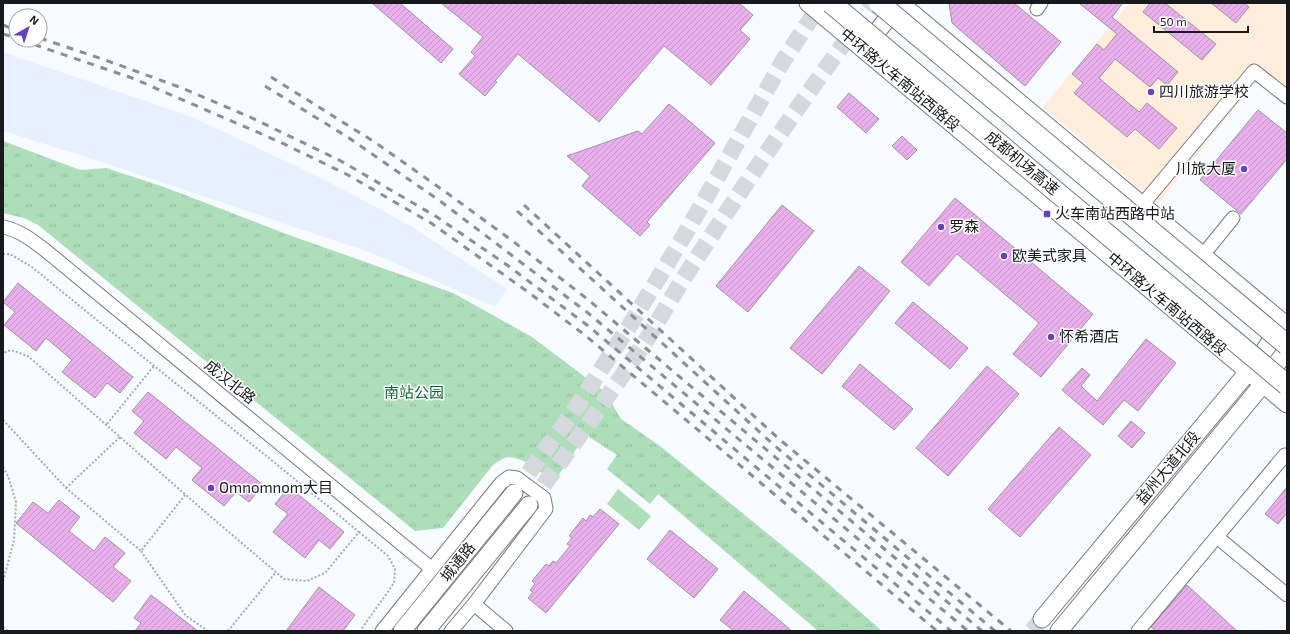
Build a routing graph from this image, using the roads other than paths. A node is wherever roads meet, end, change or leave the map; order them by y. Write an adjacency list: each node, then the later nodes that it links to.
1 (808, 3): 5 (main road, 中环路火车南站西路段)
2 (830, 3): 16 (highway, 成都机场高速, bridge)
3 (879, 3): 12 (highway, 成都机场高速, bridge)
4 (899, 3): 5 (main road); 7 (main road)
5 (863, 49): 14 (main road, 中环路火车南站西路段)
6 (1287, 97): 7 (street)
7 (1142, 205): 10 (main road)
8 (1234, 218): 10 (street)
9 (3, 227): 22 (street, 成汉北路)
10 (1202, 255): 11 (main road)
11 (1286, 325): 14 (main road, 益州大道北段)
12 (1287, 345)
13 (1287, 349): 15 (main road, 益州大道北段)
14 (1248, 372): 15 (main road, 中环路火车南站西路段); 25 (main road, 益州大道北段)
15 (1263, 384): 17 (main road, 中环路火车南站西路段); 31 (main road, 益州大道北段)
16 (1287, 385)
17 (1287, 404)
18 (1287, 457): 21 (street)
19 (514, 493): 27 (main road, 城通路)
20 (529, 505): 28 (main road, 城通路)
21 (1217, 537): 23 (street); 32 (street)
22 (432, 569): 24 (street); 26 (street)
23 (1287, 595)
24 (474, 604): 29 (street); 30 (street)
25 (1042, 619)
26 (382, 631)
27 (402, 631)
28 (426, 631)
29 (451, 631)
30 (506, 631)
31 (1059, 631)
32 (1138, 631)

